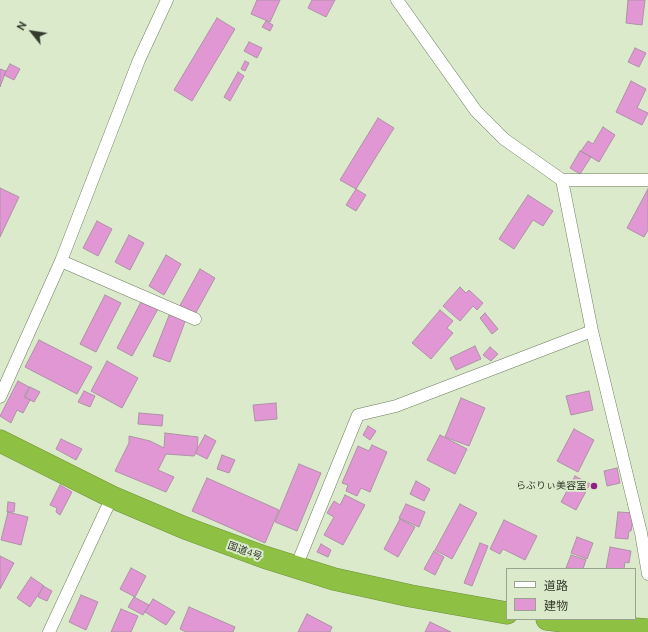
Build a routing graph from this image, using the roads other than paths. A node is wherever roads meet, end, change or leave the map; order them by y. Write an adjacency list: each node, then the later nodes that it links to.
1 (167, 0): 5 (street)
2 (397, 0): 3 (street)
3 (562, 180): 4 (street); 7 (street)
4 (648, 180)
5 (61, 261): 6 (street); 8 (street)
6 (195, 319)
7 (592, 331): 11 (street); 12 (street)
8 (0, 397)
9 (0, 441): 10 (highway, 国道4号)
10 (112, 497): 11 (highway, 国道4号); 17 (street)
11 (296, 567): 13 (highway, 国道4号)
12 (648, 574)
13 (506, 613)
14 (545, 620): 18 (street)
15 (554, 620): 16 (highway)
16 (648, 630)
17 (49, 632)
18 (576, 632)

